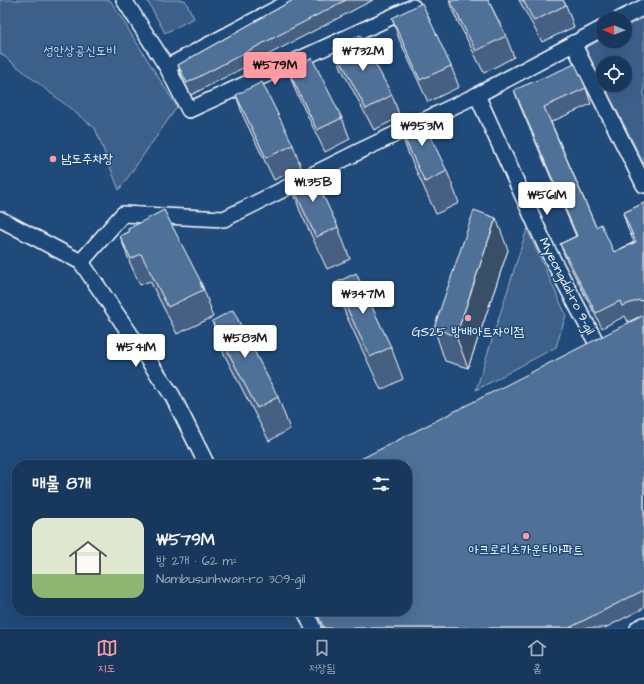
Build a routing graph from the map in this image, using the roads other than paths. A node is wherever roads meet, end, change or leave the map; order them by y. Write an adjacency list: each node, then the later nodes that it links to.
1 (124, 0): 8 (street)
2 (293, 0): 8 (street)
3 (413, 7): 8 (street)
4 (644, 7): 5 (street)
5 (632, 13)
6 (596, 32): 7 (street)
7 (573, 43): 9 (street); 10 (street)
8 (167, 67)
9 (477, 95): 12 (street); 13 (street, Myeongdal-ro 9-gil)
10 (644, 185)
11 (0, 219): 12 (street)
12 (80, 262): 14 (street)
13 (584, 353)
14 (204, 460)
15 (307, 616): 17 (street)
16 (644, 625): 18 (street)
17 (313, 628)
18 (638, 628)

